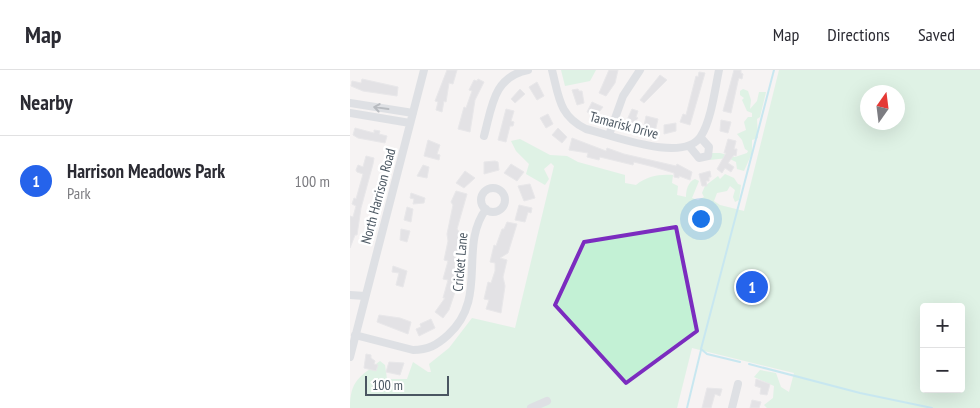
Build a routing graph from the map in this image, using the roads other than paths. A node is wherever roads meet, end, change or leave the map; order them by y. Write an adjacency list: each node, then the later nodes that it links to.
1 (424, 70): 8 (street, North Harrison Road)
2 (528, 70): 11 (street)
3 (552, 70): 10 (street, Tamarisk Drive)
4 (640, 70): 10 (street)
5 (719, 70): 10 (street, Tamarisk Drive)
6 (350, 103): 8 (street, one-way to 6)
7 (350, 113): 9 (street)
8 (413, 113): 9 (street, North Harrison Road)
9 (410, 122): 14 (street, North Harrison Road)
10 (609, 135)
11 (484, 136)
12 (486, 209): 15 (street, Cricket Lane)
13 (350, 295): 14 (street)
14 (365, 296): 15 (street, North Harrison Road)
15 (355, 336): 16 (street, North Harrison Road)
16 (350, 357)
17 (738, 384): 20 (street)
18 (547, 401): 19 (street)
19 (531, 408)
20 (732, 408)

